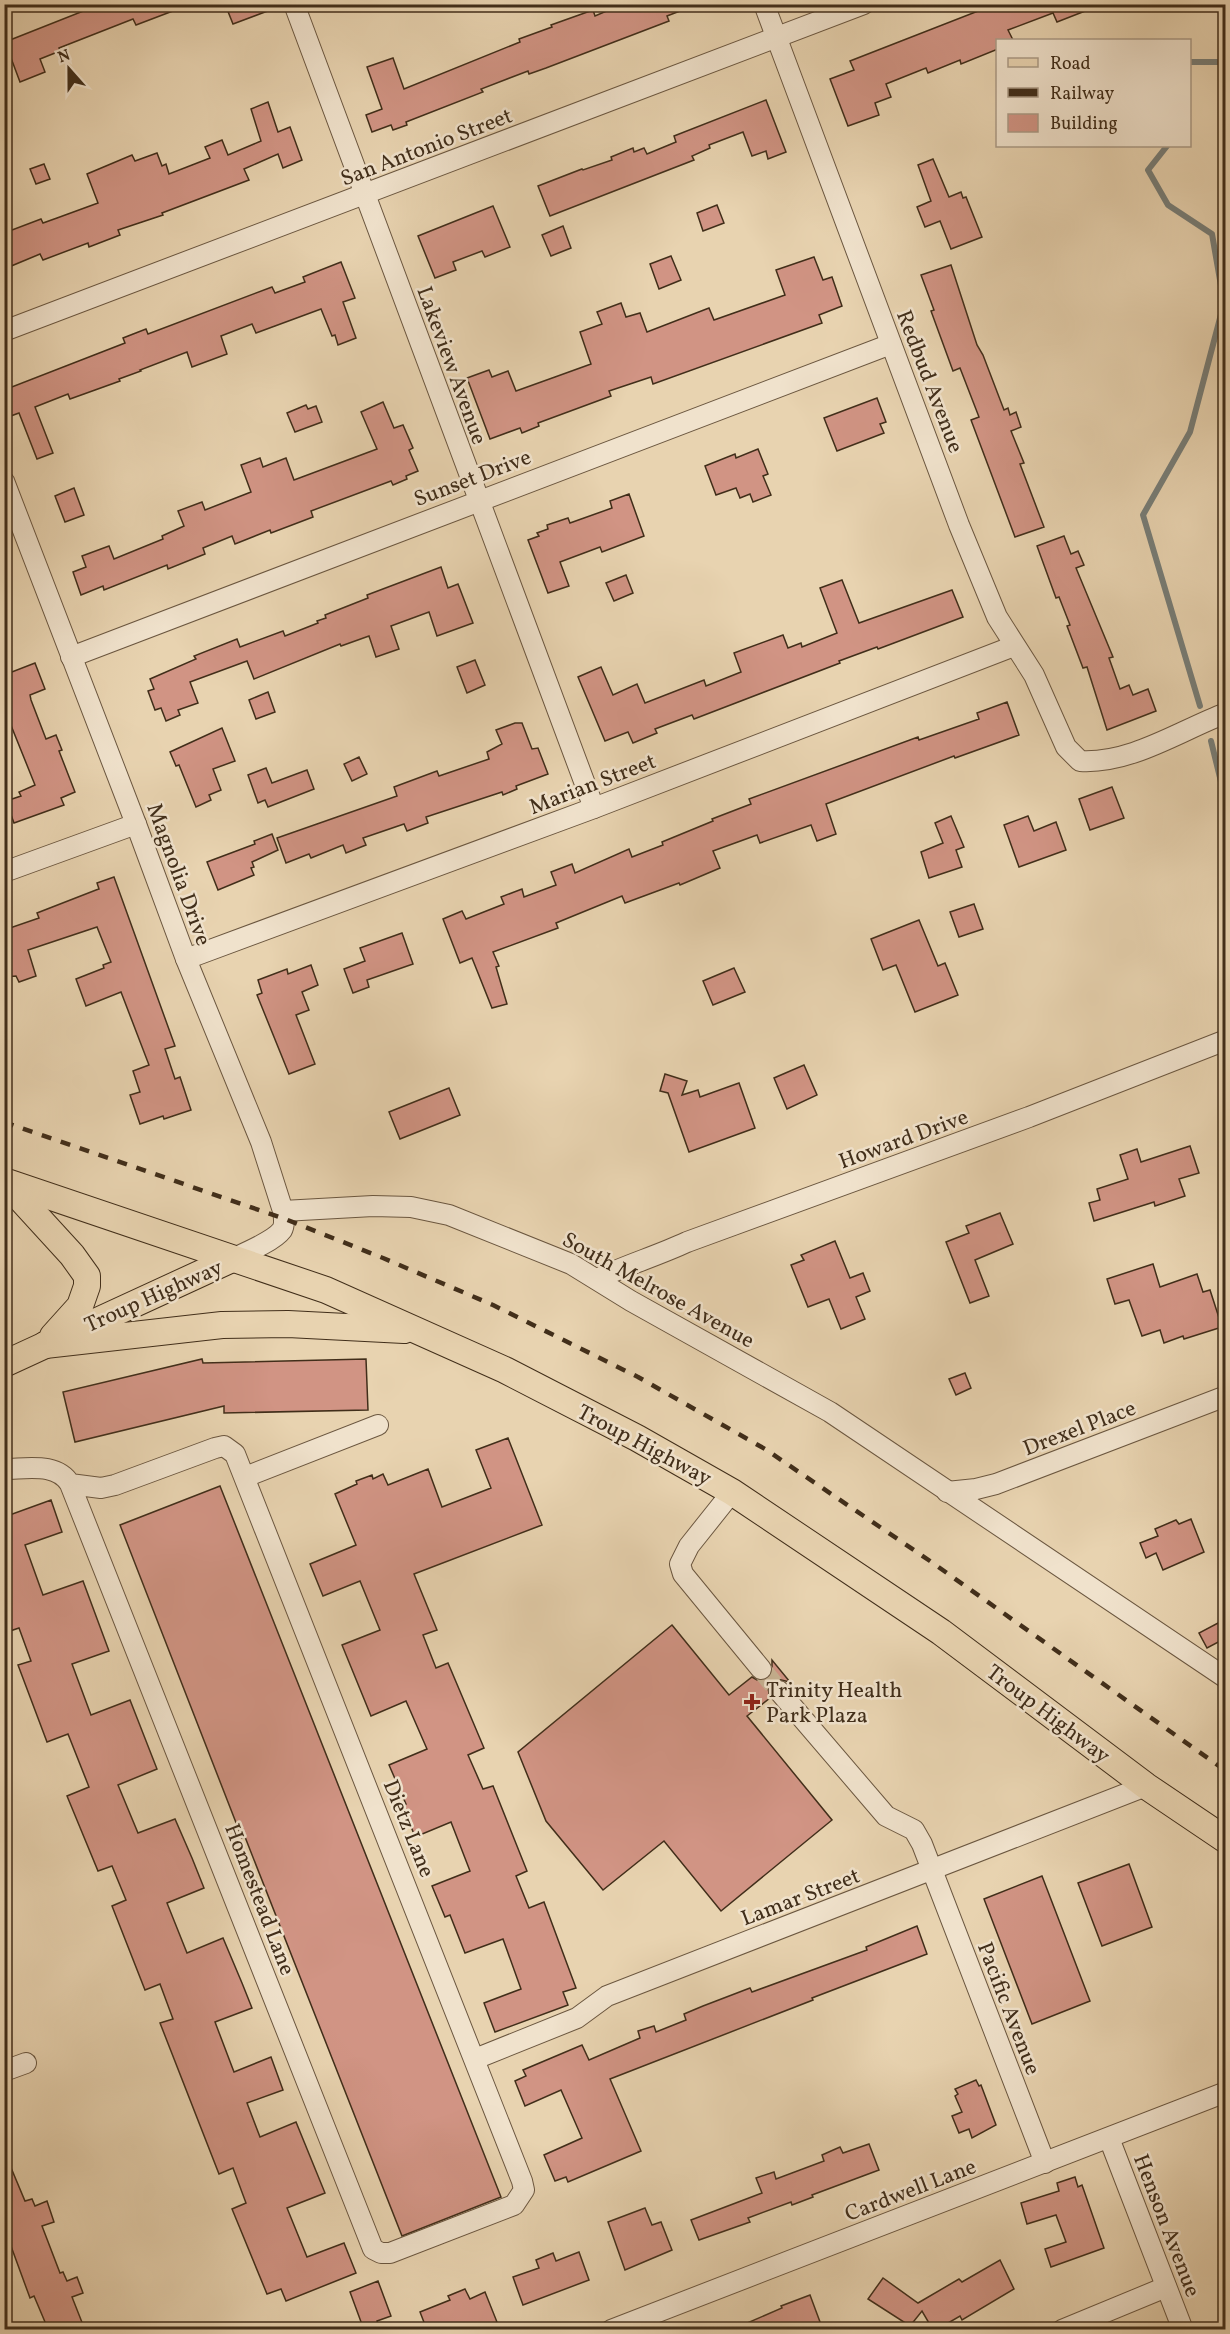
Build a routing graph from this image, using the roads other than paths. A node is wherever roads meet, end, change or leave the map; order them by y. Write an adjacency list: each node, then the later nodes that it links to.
1 (294, 4): 5 (street, Lakeview Avenue)
2 (764, 4): 4 (street, Redbud Avenue)
3 (864, 4): 4 (street, San Antonio Street)
4 (777, 37): 5 (street, San Antonio Street); 7 (street, Redbud Avenue)
5 (365, 195): 6 (street, San Antonio Street); 9 (street, Lakeview Avenue)
6 (4, 331)
7 (891, 344): 9 (street, Sunset Drive); 10 (street, Redbud Avenue)
8 (4, 481): 11 (street, Magnolia Drive)
9 (478, 501): 11 (street, Sunset Drive); 13 (street, Lakeview Avenue)
10 (1014, 646): 12 (street, Redbud Avenue); 13 (street, Marian Street)
11 (71, 657): 14 (street, Magnolia Drive)
12 (1226, 713)
13 (594, 808): 16 (street, Marian Street)
14 (136, 824): 15 (street); 16 (street, Magnolia Drive)
15 (4, 872)
16 (186, 959): 19 (street, Magnolia Drive)
17 (1226, 1040): 21 (street, Howard Drive)
18 (5, 1181): 20 (main road); 23 (main road)
19 (283, 1211): 20 (street); 21 (street, South Melrose Avenue)
20 (232, 1259): 22 (main road, Troup Highway); 23 (main road, Troup Highway)
21 (597, 1279): 31 (street, South Melrose Avenue)
22 (416, 1331): 23 (main road); 30 (main road, Troup Highway)
23 (45, 1345): 24 (main road, Troup Highway)
24 (4, 1364)
25 (1226, 1396): 31 (street, Drexel Place)
26 (378, 1425): 28 (street)
27 (4, 1469): 29 (street)
28 (245, 1477): 29 (street, Dietz Lane); 38 (street, Dietz Lane)
29 (70, 1484): 44 (street, Homestead Lane)
30 (732, 1492): 32 (street); 35 (main road, Troup Highway)
31 (947, 1492): 33 (street, South Melrose Avenue)
32 (761, 1669)
33 (1226, 1678)
34 (779, 1691): 37 (street, Pacific Avenue)
35 (1146, 1786): 36 (main road, Troup Highway); 37 (street, Lamar Street)
36 (1226, 1840)
37 (931, 1870): 38 (street, Lamar Street); 43 (street, Pacific Avenue)
38 (475, 2059): 44 (street, Dietz Lane)
39 (26, 2063): 40 (street)
40 (4, 2072)
41 (1226, 2092): 42 (street, Cardwell Lane)
42 (1109, 2138): 43 (street, Cardwell Lane); 45 (street, Henson Avenue)
43 (1045, 2163): 46 (street, Cardwell Lane)
44 (521, 2197)
45 (1166, 2287): 47 (street); 48 (street, Henson Avenue)
46 (611, 2330)
47 (1062, 2330)
48 (1183, 2330)

